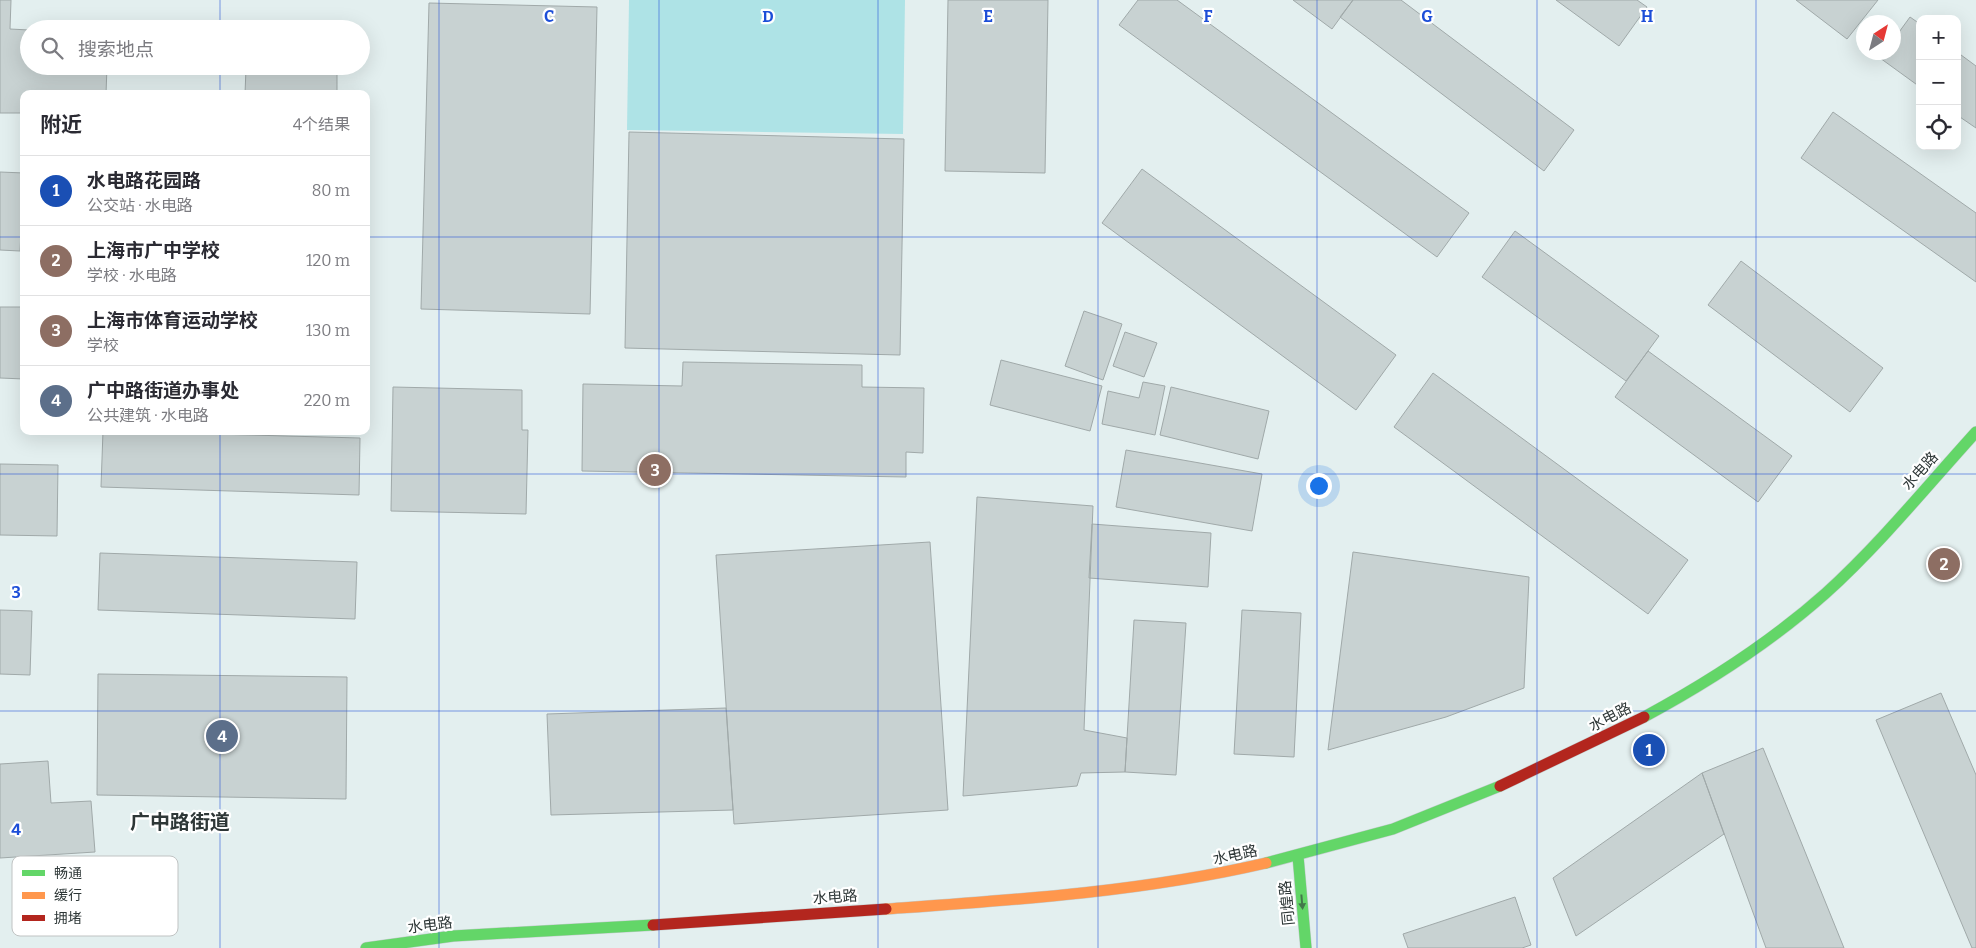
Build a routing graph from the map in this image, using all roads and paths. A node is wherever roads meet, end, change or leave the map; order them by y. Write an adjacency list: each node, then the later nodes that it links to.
1 (1976, 432): 2 (main road, 水电路)
2 (1298, 856): 3 (main road, 水电路); 5 (main road, 同煌路, one-way to 5)
3 (453, 942): 4 (main road, 水电路)
4 (366, 948)
5 (1306, 948)

